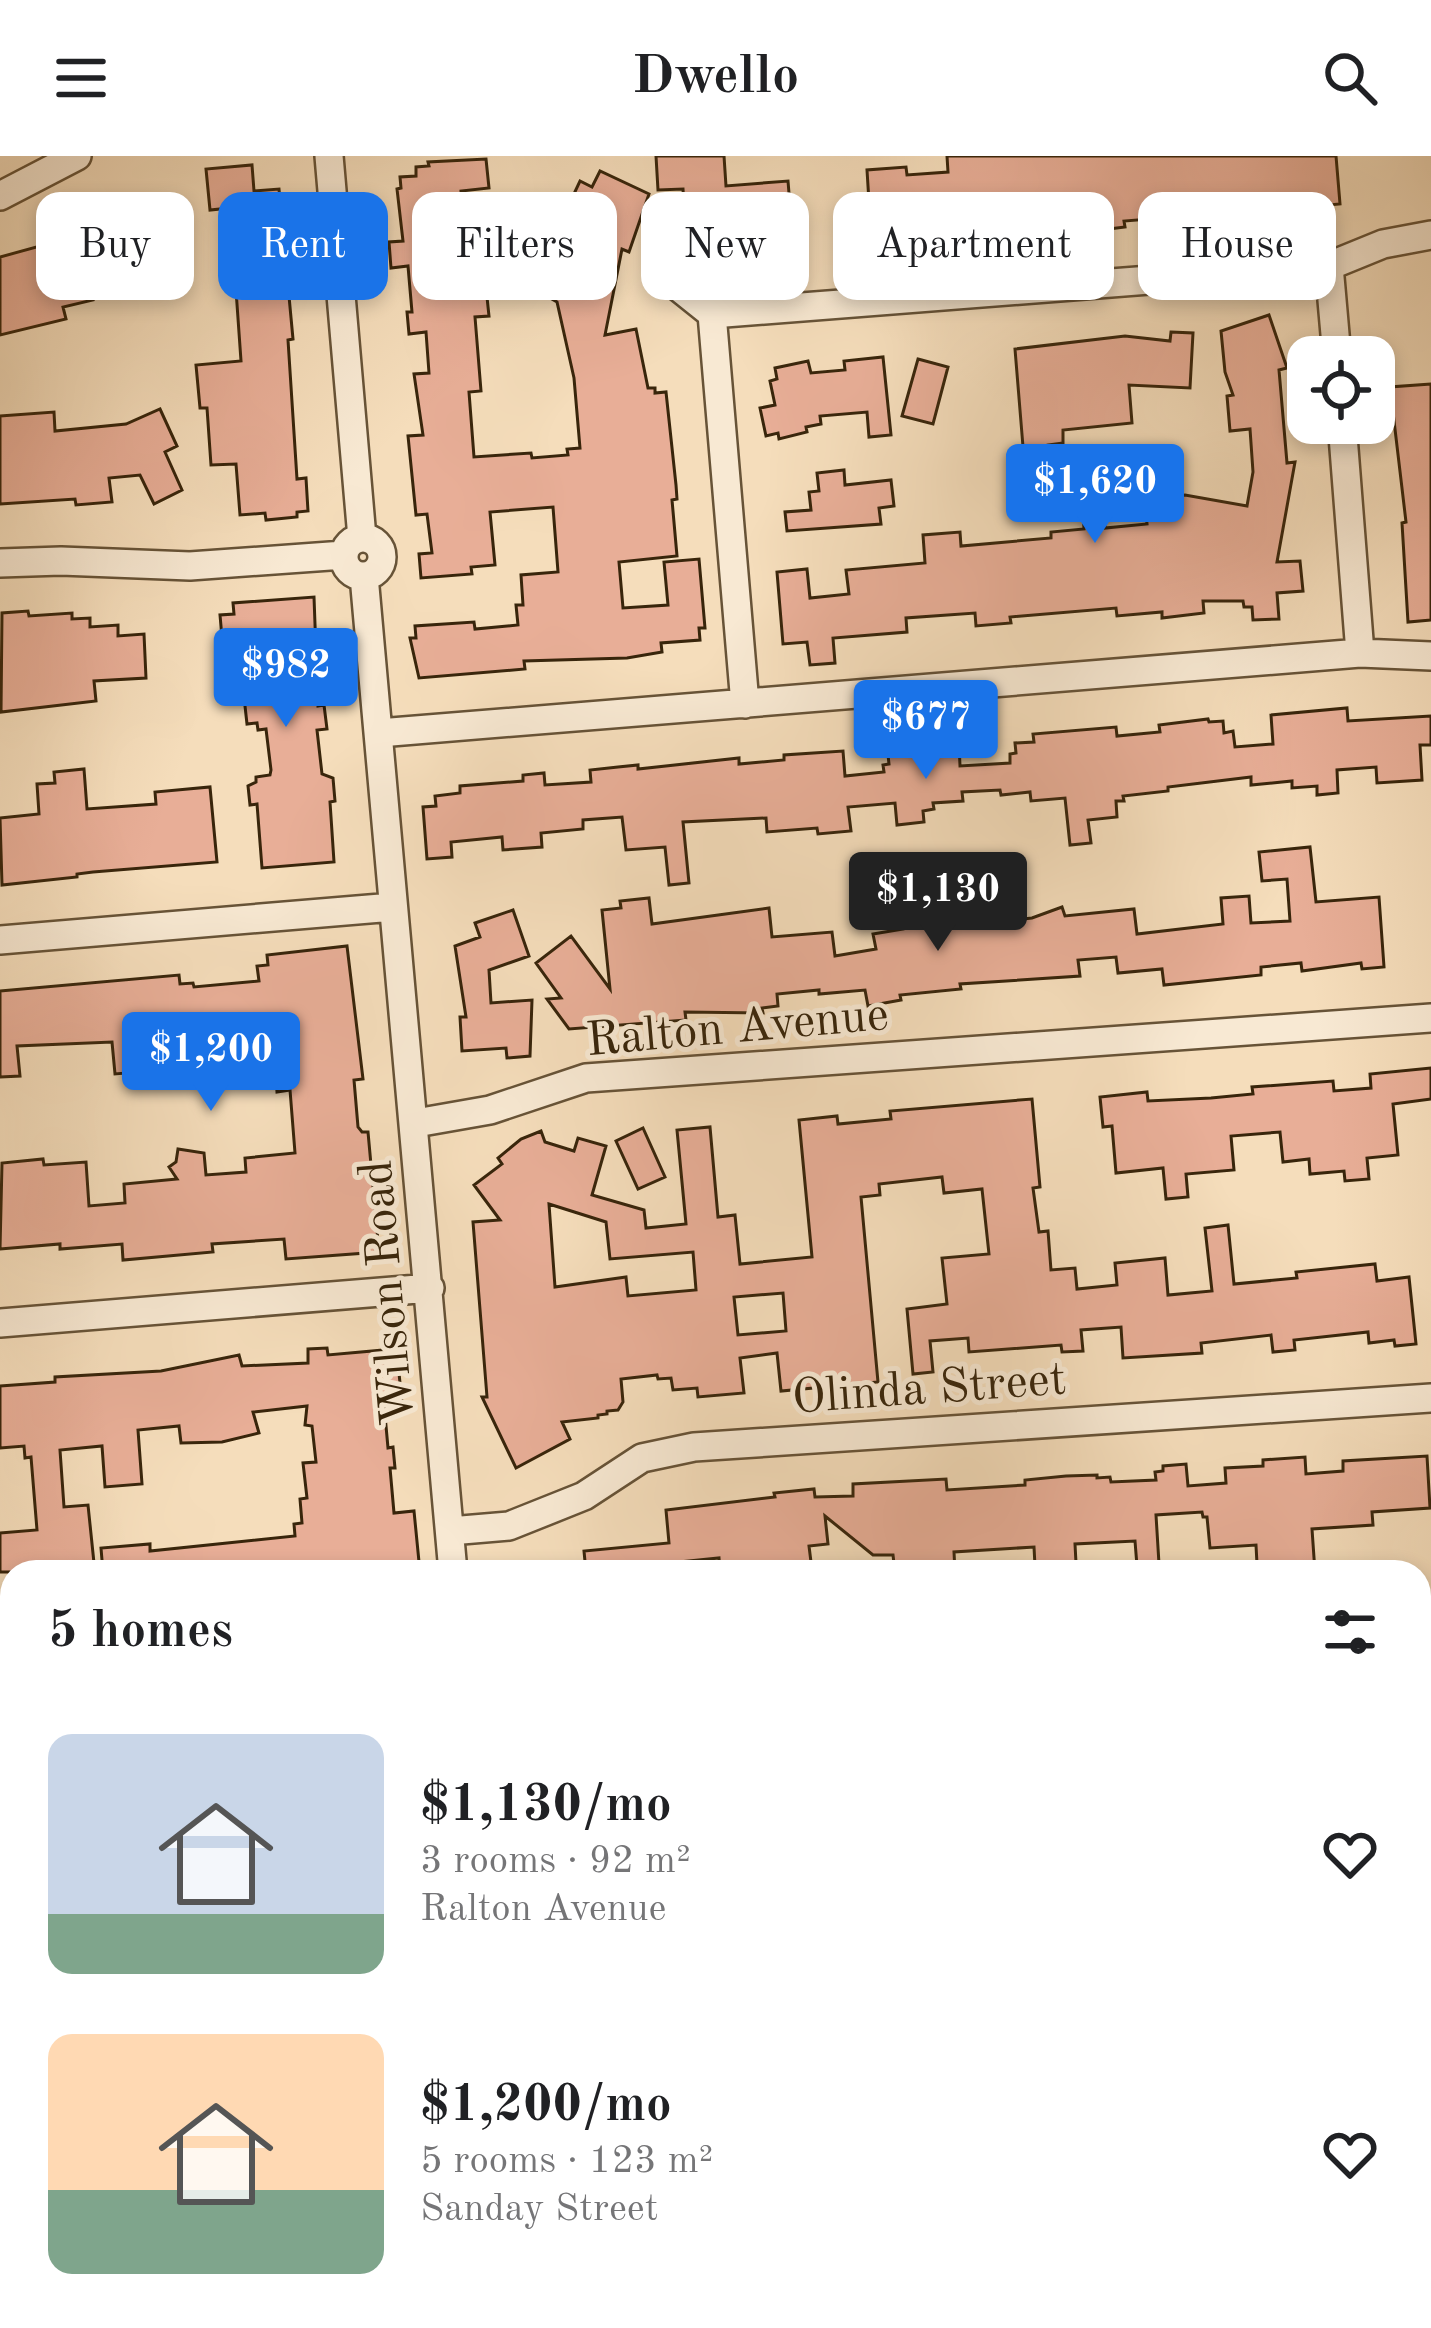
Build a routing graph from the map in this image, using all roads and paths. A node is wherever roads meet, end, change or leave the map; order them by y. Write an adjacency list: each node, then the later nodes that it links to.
1 (77, 156): 3 (street)
2 (329, 156): 12 (street)
3 (0, 196)
4 (1431, 235): 5 (street)
5 (1336, 263)
6 (1138, 281): 9 (street)
7 (694, 300): 9 (street)
8 (1332, 300): 10 (street)
9 (712, 314): 16 (street)
10 (1334, 336)
11 (1344, 444): 14 (street)
12 (353, 547): 13 (street); 17 (street, Wilson Road)
13 (0, 563)
14 (1360, 653): 15 (street); 16 (street)
15 (1431, 656)
16 (745, 704): 17 (street)
17 (379, 733): 18 (street, Wilson Road)
18 (393, 907): 19 (street); 21 (street, Wilson Road)
19 (0, 940)
20 (1431, 1018): 21 (street, Ralton Avenue)
21 (416, 1124): 22 (street, Wilson Road)
22 (430, 1288): 23 (street); 25 (street, Wilson Road)
23 (0, 1323)
24 (1431, 1398): 25 (street, Olinda Street)
25 (450, 1531): 26 (street, Wilson Road)
26 (452, 1560)

